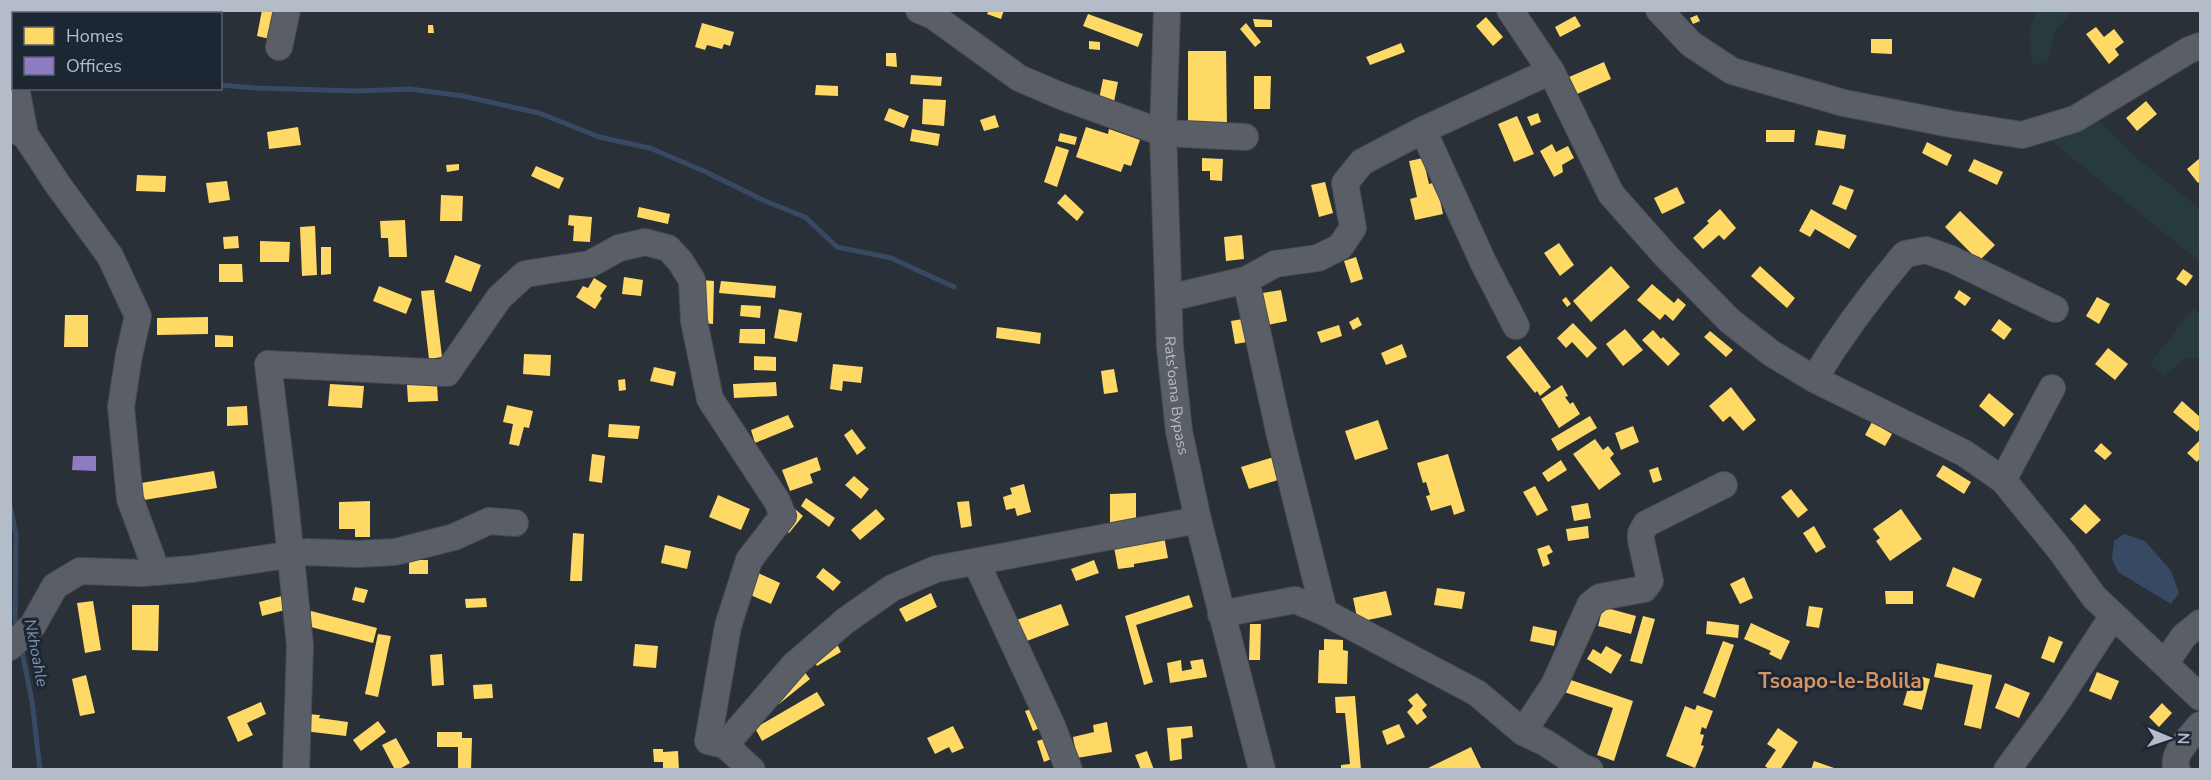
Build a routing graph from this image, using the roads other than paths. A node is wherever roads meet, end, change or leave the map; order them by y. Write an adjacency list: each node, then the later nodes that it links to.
1 (287, 10): 7 (street)
2 (919, 10): 12 (street)
3 (1167, 10): 12 (street, Rats'oana Bypass)
4 (1510, 10): 8 (street)
5 (1659, 10): 6 (street)
6 (2200, 46)
7 (279, 47)
8 (1551, 71): 10 (street); 18 (street)
9 (16, 90): 11 (street)
10 (1423, 130): 14 (street); 17 (street)
11 (18, 132): 26 (street)
12 (1163, 133): 13 (street); 15 (street, Rats'oana Bypass)
13 (1245, 137)
14 (1246, 280): 15 (street); 27 (street)
15 (1169, 298): 22 (street, Rats'oana Bypass)
16 (2055, 309): 18 (street)
17 (1516, 326)
18 (1814, 379): 20 (street)
19 (2052, 388): 20 (street)
20 (2003, 480): 29 (street)
21 (1724, 485): 35 (street)
22 (1198, 520): 25 (street); 28 (street, Rats'oana Bypass)
23 (515, 523): 24 (street)
24 (290, 555): 26 (street); 36 (street); 37 (street)
25 (976, 561): 36 (street); 39 (street)
26 (157, 572): 31 (street)
27 (1324, 612): 28 (street); 35 (street)
28 (1221, 614): 40 (street, Rats'oana Bypass)
29 (2113, 616): 32 (street); 42 (street)
30 (2200, 623): 32 (street)
31 (10, 647)
32 (2166, 663): 33 (street)
33 (2200, 697)
34 (2200, 725): 43 (street)
35 (1523, 732): 41 (street)
36 (725, 745): 38 (street)
37 (296, 770)
38 (752, 770)
39 (1069, 770)
40 (1262, 770)
41 (1590, 770)
42 (2007, 770)
43 (2177, 770)

